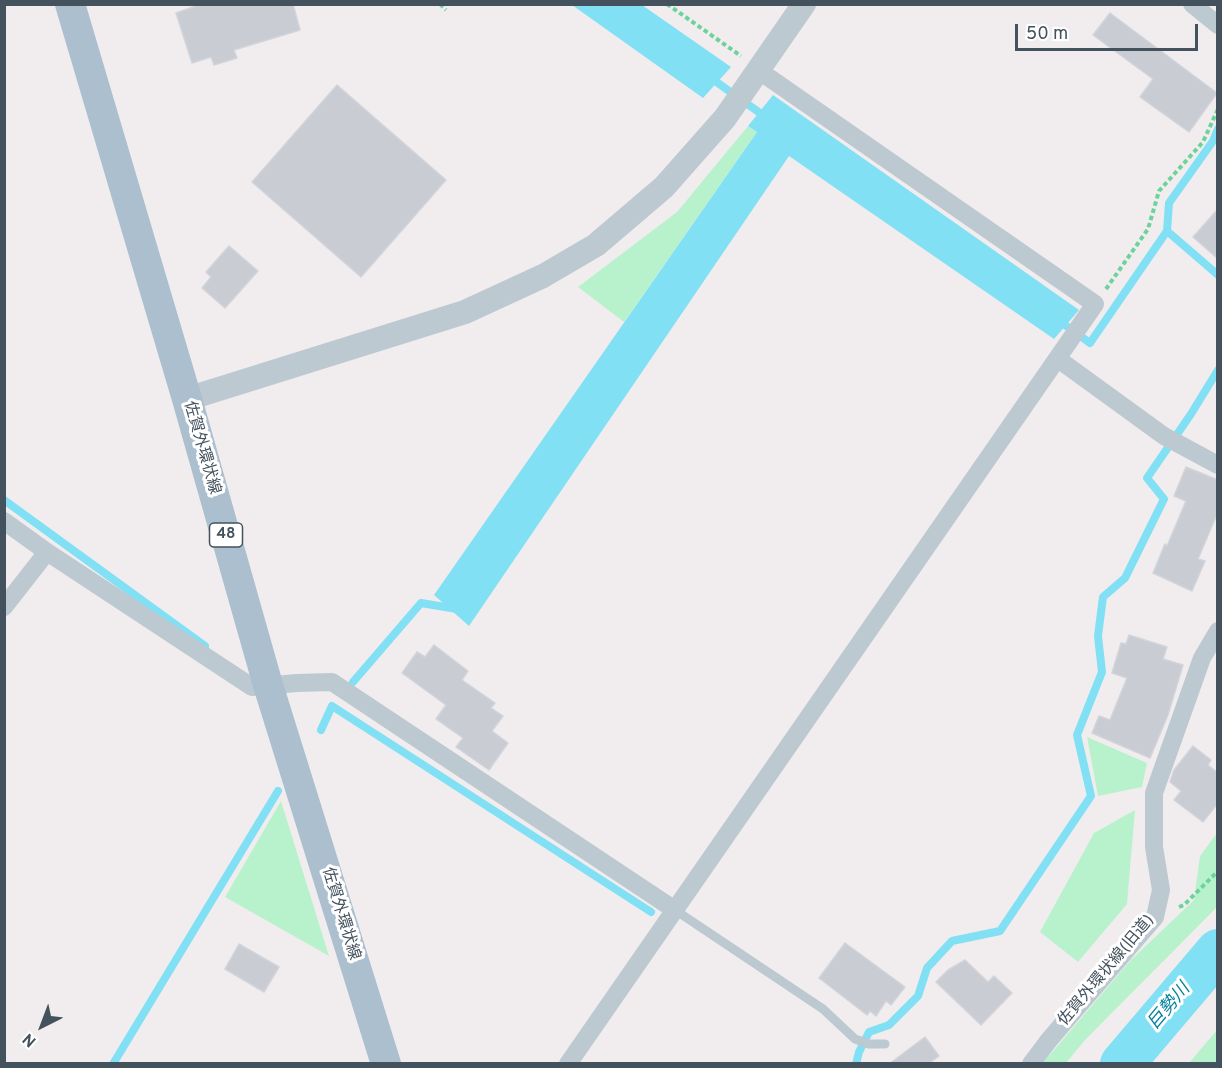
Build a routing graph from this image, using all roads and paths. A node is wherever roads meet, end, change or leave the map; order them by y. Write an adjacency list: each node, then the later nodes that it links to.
1 (70, 4): 12 (main road, 佐賀外環状線 / 48)
2 (440, 4): 6 (path)
3 (667, 4): 8 (path)
4 (804, 4): 8 (street)
5 (1192, 4): 7 (street)
6 (446, 10)
7 (1218, 25)
8 (758, 70): 10 (street); 12 (street)
9 (1218, 108): 10 (path)
10 (1095, 304): 11 (street)
11 (1058, 359): 13 (street); 20 (street)
12 (187, 399): 18 (main road, 佐賀外環状線 / 48)
13 (1218, 465)
14 (4, 521): 15 (street)
15 (47, 552): 16 (street); 18 (street)
16 (4, 607)
17 (1218, 631): 21 (street, 佐賀外環状線(旧道))
18 (268, 685): 20 (street); 23 (main road, 佐賀外環状線 / 48)
19 (1218, 871): 21 (path)
20 (675, 910): 22 (lane); 24 (street)
21 (1155, 917): 25 (street, 佐賀外環状線(旧道))
22 (885, 1044)
23 (386, 1064)
24 (568, 1064)
25 (1031, 1064)

